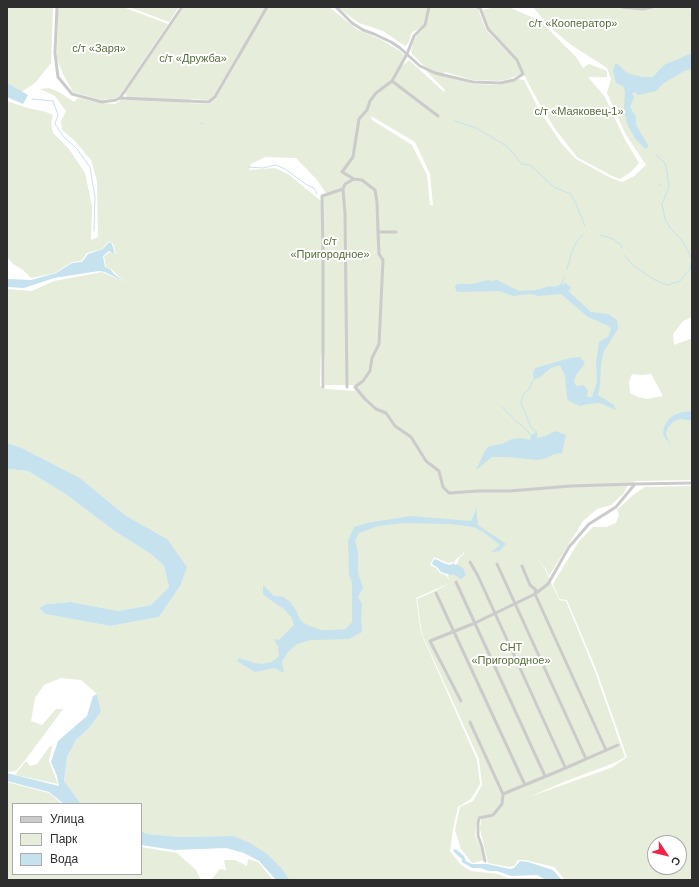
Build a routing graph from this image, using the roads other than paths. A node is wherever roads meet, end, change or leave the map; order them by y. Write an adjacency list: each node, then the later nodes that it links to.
1 (57, 7): 11 (street)
2 (182, 7): 11 (street)
3 (268, 7): 11 (street)
4 (336, 7): 9 (street)
5 (429, 7): 9 (street)
6 (477, 7): 9 (street)
7 (622, 7): 8 (street)
8 (652, 7)
9 (407, 54): 10 (street)
10 (392, 81): 12 (street); 13 (street)
11 (120, 98)
12 (438, 116)
13 (354, 179): 14 (street); 15 (street)
14 (343, 189): 17 (street); 18 (street)
15 (378, 232): 16 (street); 20 (street)
16 (396, 232)
17 (323, 387)
18 (347, 387)
19 (692, 483): 20 (street)
20 (635, 484): 26 (street)
21 (470, 562): 28 (street)
22 (497, 564): 27 (street)
23 (522, 566): 26 (street)
24 (456, 582): 29 (street)
25 (436, 593): 30 (street)
26 (535, 594): 27 (street); 34 (street)
27 (515, 604): 28 (street); 35 (street)
28 (495, 613): 29 (street); 36 (street)
29 (475, 623): 30 (street); 37 (street)
30 (454, 632): 31 (street); 38 (street)
31 (461, 701)
32 (470, 722): 39 (street)
33 (618, 744): 34 (street)
34 (606, 750): 35 (street)
35 (586, 759): 36 (street)
36 (565, 767): 37 (street)
37 (545, 776): 38 (street)
38 (524, 785): 39 (street)
39 (503, 794): 40 (street)
40 (485, 861)

